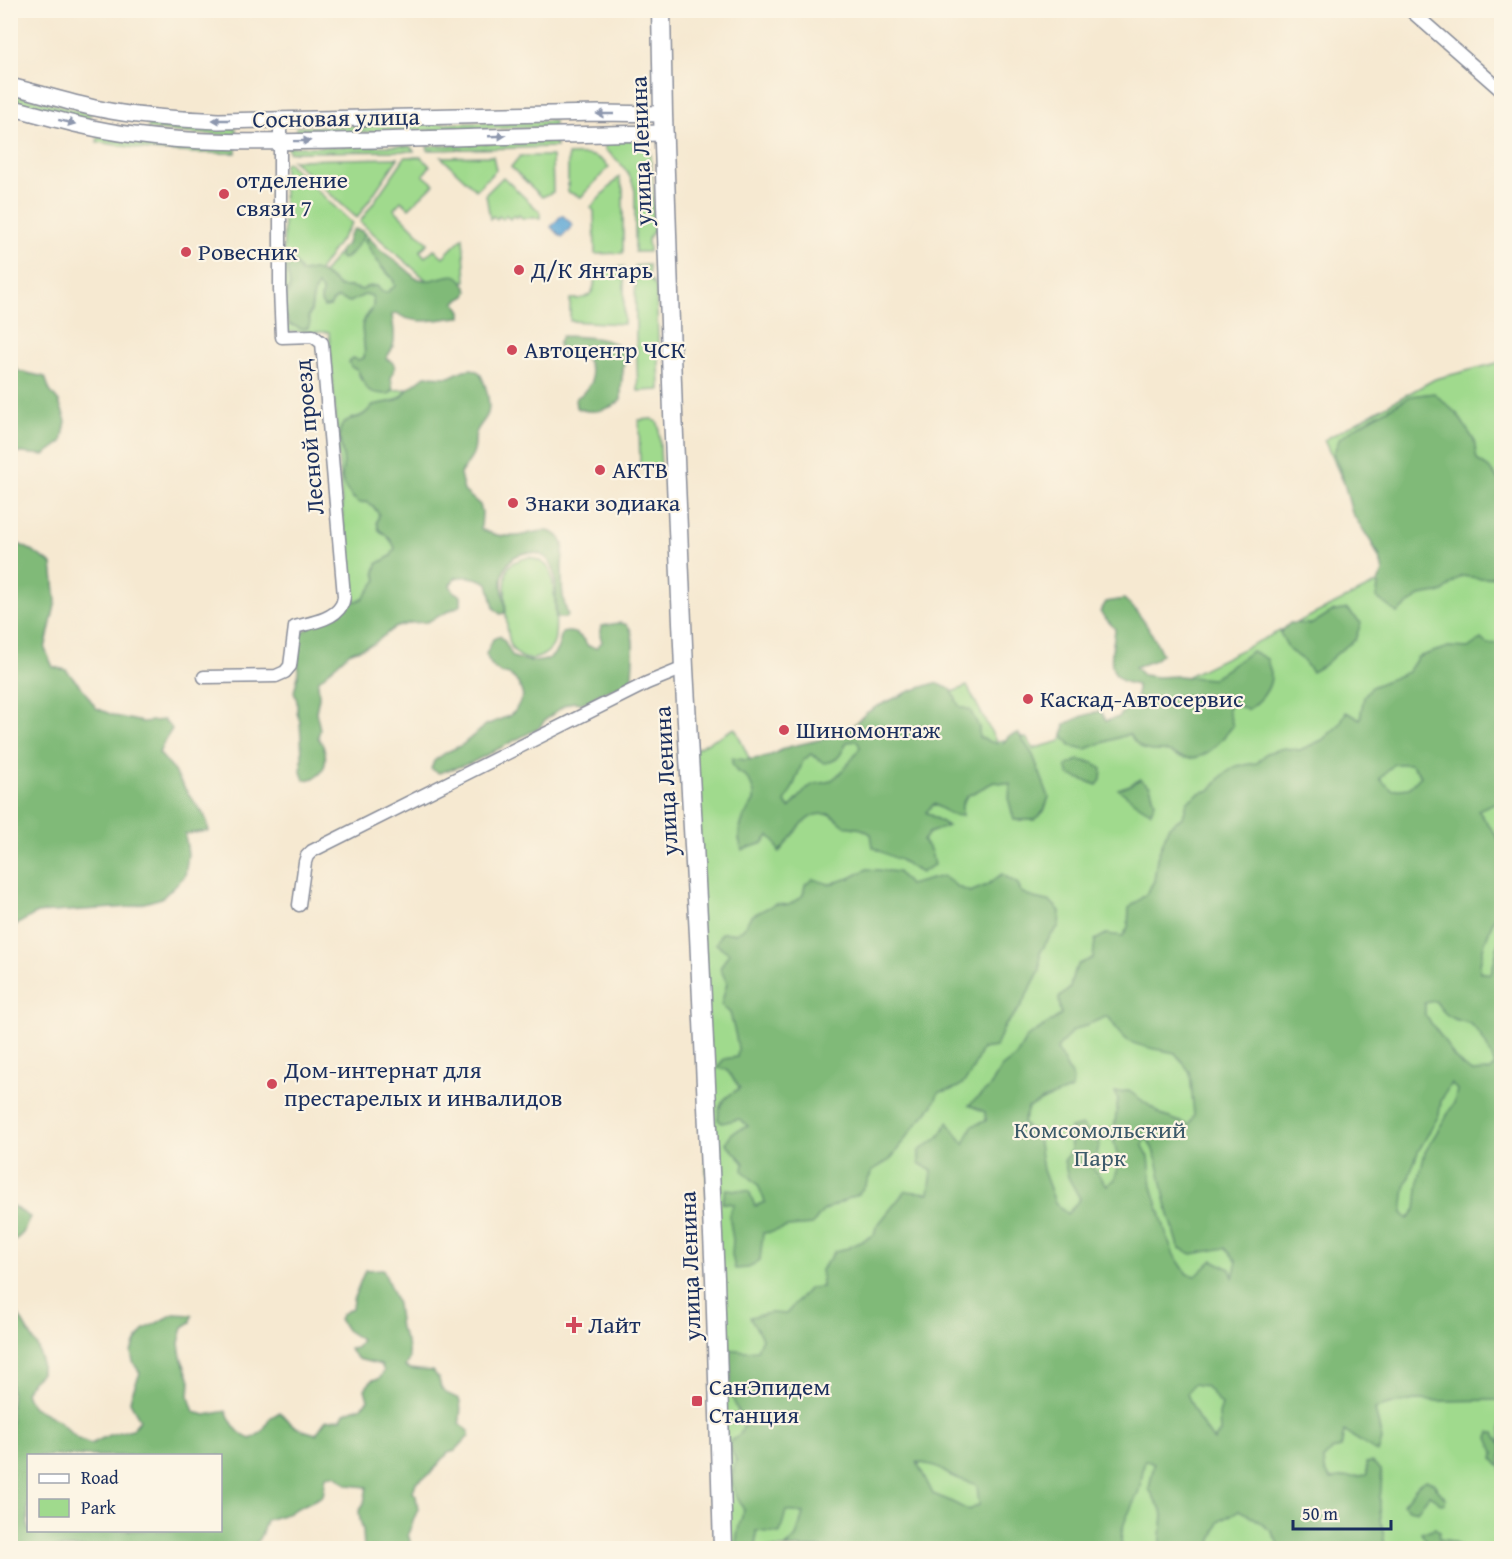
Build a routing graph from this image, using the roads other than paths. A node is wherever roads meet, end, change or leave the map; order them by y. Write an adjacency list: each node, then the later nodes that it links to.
1 (661, 10): 6 (main road, улица Ленина)
2 (1410, 10): 4 (street)
3 (10, 86): 7 (street, Сосновая улица, one-way to 3)
4 (1502, 91)
5 (10, 107): 9 (street, Сосновая улица, one-way to 9)
6 (663, 114): 7 (street, Сосновая улица, one-way to 7); 8 (main road, улица Ленина)
7 (280, 119): 9 (street, Лесной проезд)
8 (665, 133): 9 (street, Сосновая улица, one-way to 8); 10 (main road, улица Ленина)
9 (279, 141): 11 (street, Лесной проезд)
10 (684, 668): 12 (street); 13 (main road, улица Ленина)
11 (204, 676)
12 (299, 905)
13 (723, 1548)

